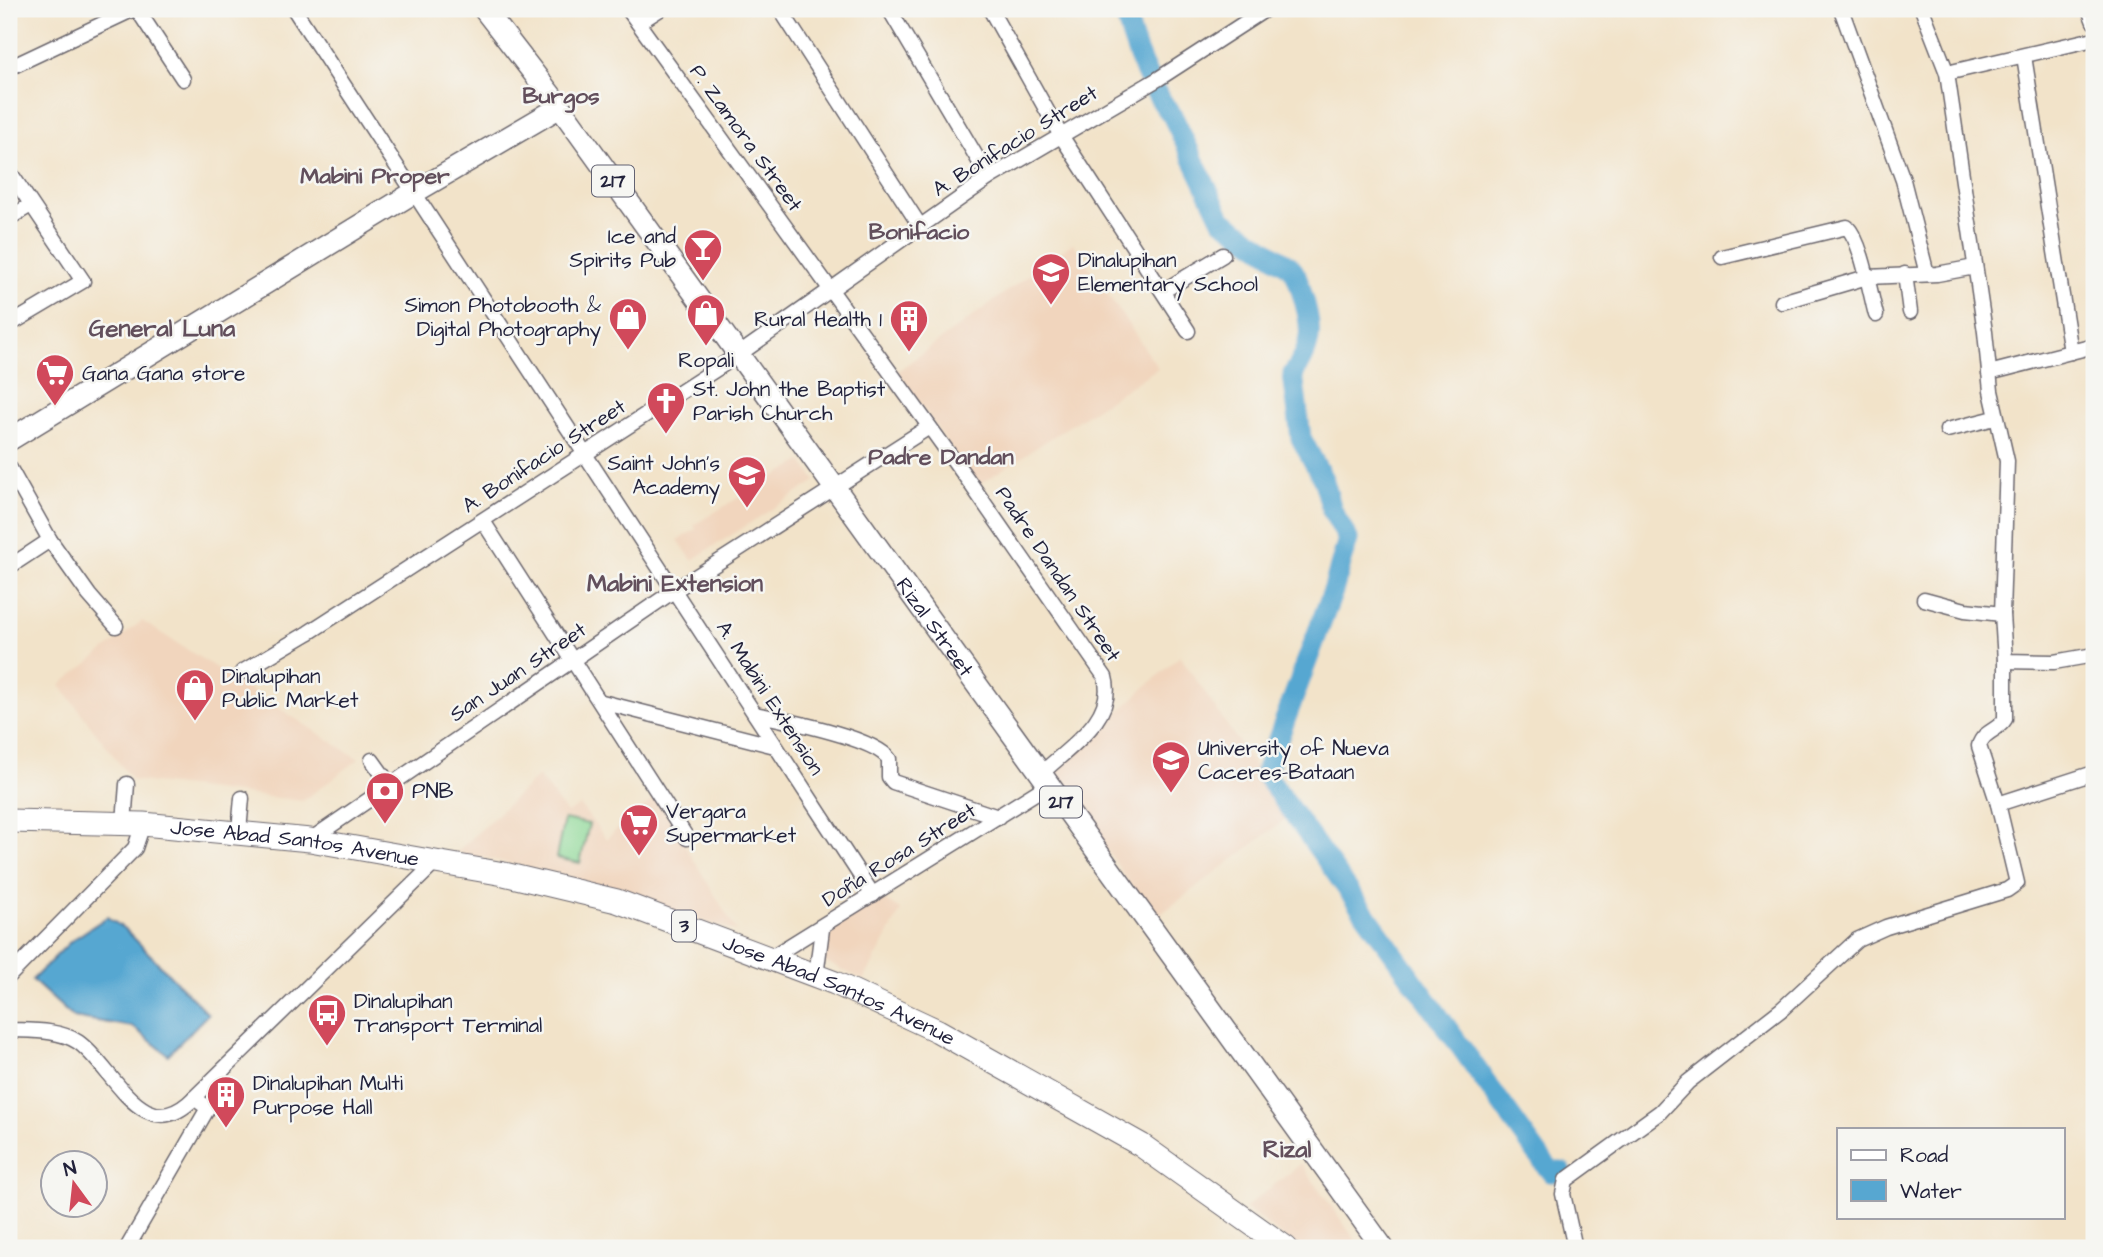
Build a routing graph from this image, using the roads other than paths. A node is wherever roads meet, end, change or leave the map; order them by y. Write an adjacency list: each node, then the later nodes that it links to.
1 (136, 9): 17 (street); 19 (street)
2 (294, 9): 24 (street, A. Mabini Extension)
3 (485, 9): 20 (main road, Rizal Street / 217)
4 (628, 9): 14 (street, P. Zamora Street)
5 (660, 9): 14 (street)
6 (780, 9): 27 (street)
7 (889, 9): 23 (street)
8 (990, 9): 21 (street)
9 (1266, 9): 21 (street, A. Bonifacio Street)
10 (1841, 9): 32 (street)
11 (1922, 9): 18 (street)
12 (2089, 9): 13 (street)
13 (2094, 22)
14 (638, 23): 35 (street, P. Zamora Street)
15 (2094, 39): 16 (street)
16 (2024, 55): 18 (street); 42 (street)
17 (9, 68)
18 (1947, 73): 30 (street)
19 (183, 79)
20 (559, 107): 24 (main road); 43 (main road, Rizal Street / 217)
21 (1060, 134): 23 (street, A. Bonifacio Street); 34 (street)
22 (9, 171): 25 (street)
23 (989, 178): 27 (street, A. Bonifacio Street)
24 (413, 193): 48 (main road); 49 (street, A. Mabini Extension)
25 (31, 205): 26 (street); 39 (street)
26 (9, 219)
27 (920, 226): 35 (street, A. Bonifacio Street)
28 (1223, 255): 34 (street)
29 (1723, 257): 33 (street)
30 (1975, 267): 32 (street); 44 (street)
31 (1905, 274): 32 (street); 33 (street); 37 (street)
32 (1927, 274)
33 (1867, 277): 36 (street); 38 (street)
34 (1163, 291): 40 (street)
35 (831, 292): 43 (street, A. Bonifacio Street); 46 (street, Padre Dandan Street)
36 (1782, 302)
37 (1910, 312)
38 (1876, 315)
39 (9, 325)
40 (1188, 331)
41 (2094, 346): 42 (street)
42 (2071, 352): 44 (street)
43 (738, 355): 49 (street, A. Bonifacio Street); 51 (main road, Rizal Street / 217)
44 (1989, 373): 45 (street)
45 (1995, 418): 47 (street); 57 (street)
46 (929, 427): 51 (street, San Juan Street); 68 (street, Padre Dandan Street)
47 (1947, 430)
48 (9, 440)
49 (583, 454): 52 (street, A. Bonifacio Street); 55 (street, A. Mabini Extension)
50 (9, 467): 53 (street)
51 (834, 488): 55 (street, San Juan Street); 68 (main road, Rizal Street / 217)
52 (483, 521): 60 (street); 62 (street, A. Bonifacio Street)
53 (50, 540): 54 (street); 58 (street)
54 (9, 567)
55 (675, 590): 60 (street, San Juan Street); 64 (street, A. Mabini Extension)
56 (1924, 599): 57 (street)
57 (2002, 614): 61 (street)
58 (116, 626)
59 (2094, 655): 61 (street)
60 (573, 660): 63 (street); 70 (street, San Juan Street)
61 (2005, 661): 72 (street)
62 (242, 671)
63 (602, 702): 65 (street); 77 (street)
64 (755, 713): 65 (street, A. Mabini Extension); 73 (street)
65 (775, 746): 80 (street, A. Mabini Extension)
66 (372, 760): 70 (street)
67 (2094, 773): 72 (street)
68 (1044, 779): 73 (street, Doña Rosa Street); 89 (main road, Rizal Street / 217)
69 (127, 784): 75 (street)
70 (390, 785): 78 (street, San Juan Street)
71 (242, 798): 76 (street)
72 (1998, 804): 90 (street)
73 (998, 817): 80 (street, Doña Rosa Street)
74 (9, 821): 75 (highway, Jose Abad Santos Avenue / 3)
75 (134, 823): 76 (highway, Jose Abad Santos Avenue / 3); 83 (street)
76 (239, 831): 78 (highway, Jose Abad Santos Avenue / 3)
77 (687, 838)
78 (310, 840): 79 (highway, Jose Abad Santos Avenue / 3)
79 (437, 861): 82 (highway, Jose Abad Santos Avenue / 3); 86 (street)
80 (873, 895): 81 (street, Doña Rosa Street)
81 (822, 929): 82 (street, Doña Rosa Street); 84 (street)
82 (770, 958): 84 (highway, Jose Abad Santos Avenue / 3)
83 (9, 975)
84 (816, 976): 88 (highway, Jose Abad Santos Avenue / 3)
85 (9, 1030): 86 (street)
86 (194, 1098): 87 (street)
87 (127, 1248)
88 (1286, 1248)
89 (1383, 1248)
90 (1575, 1248)

